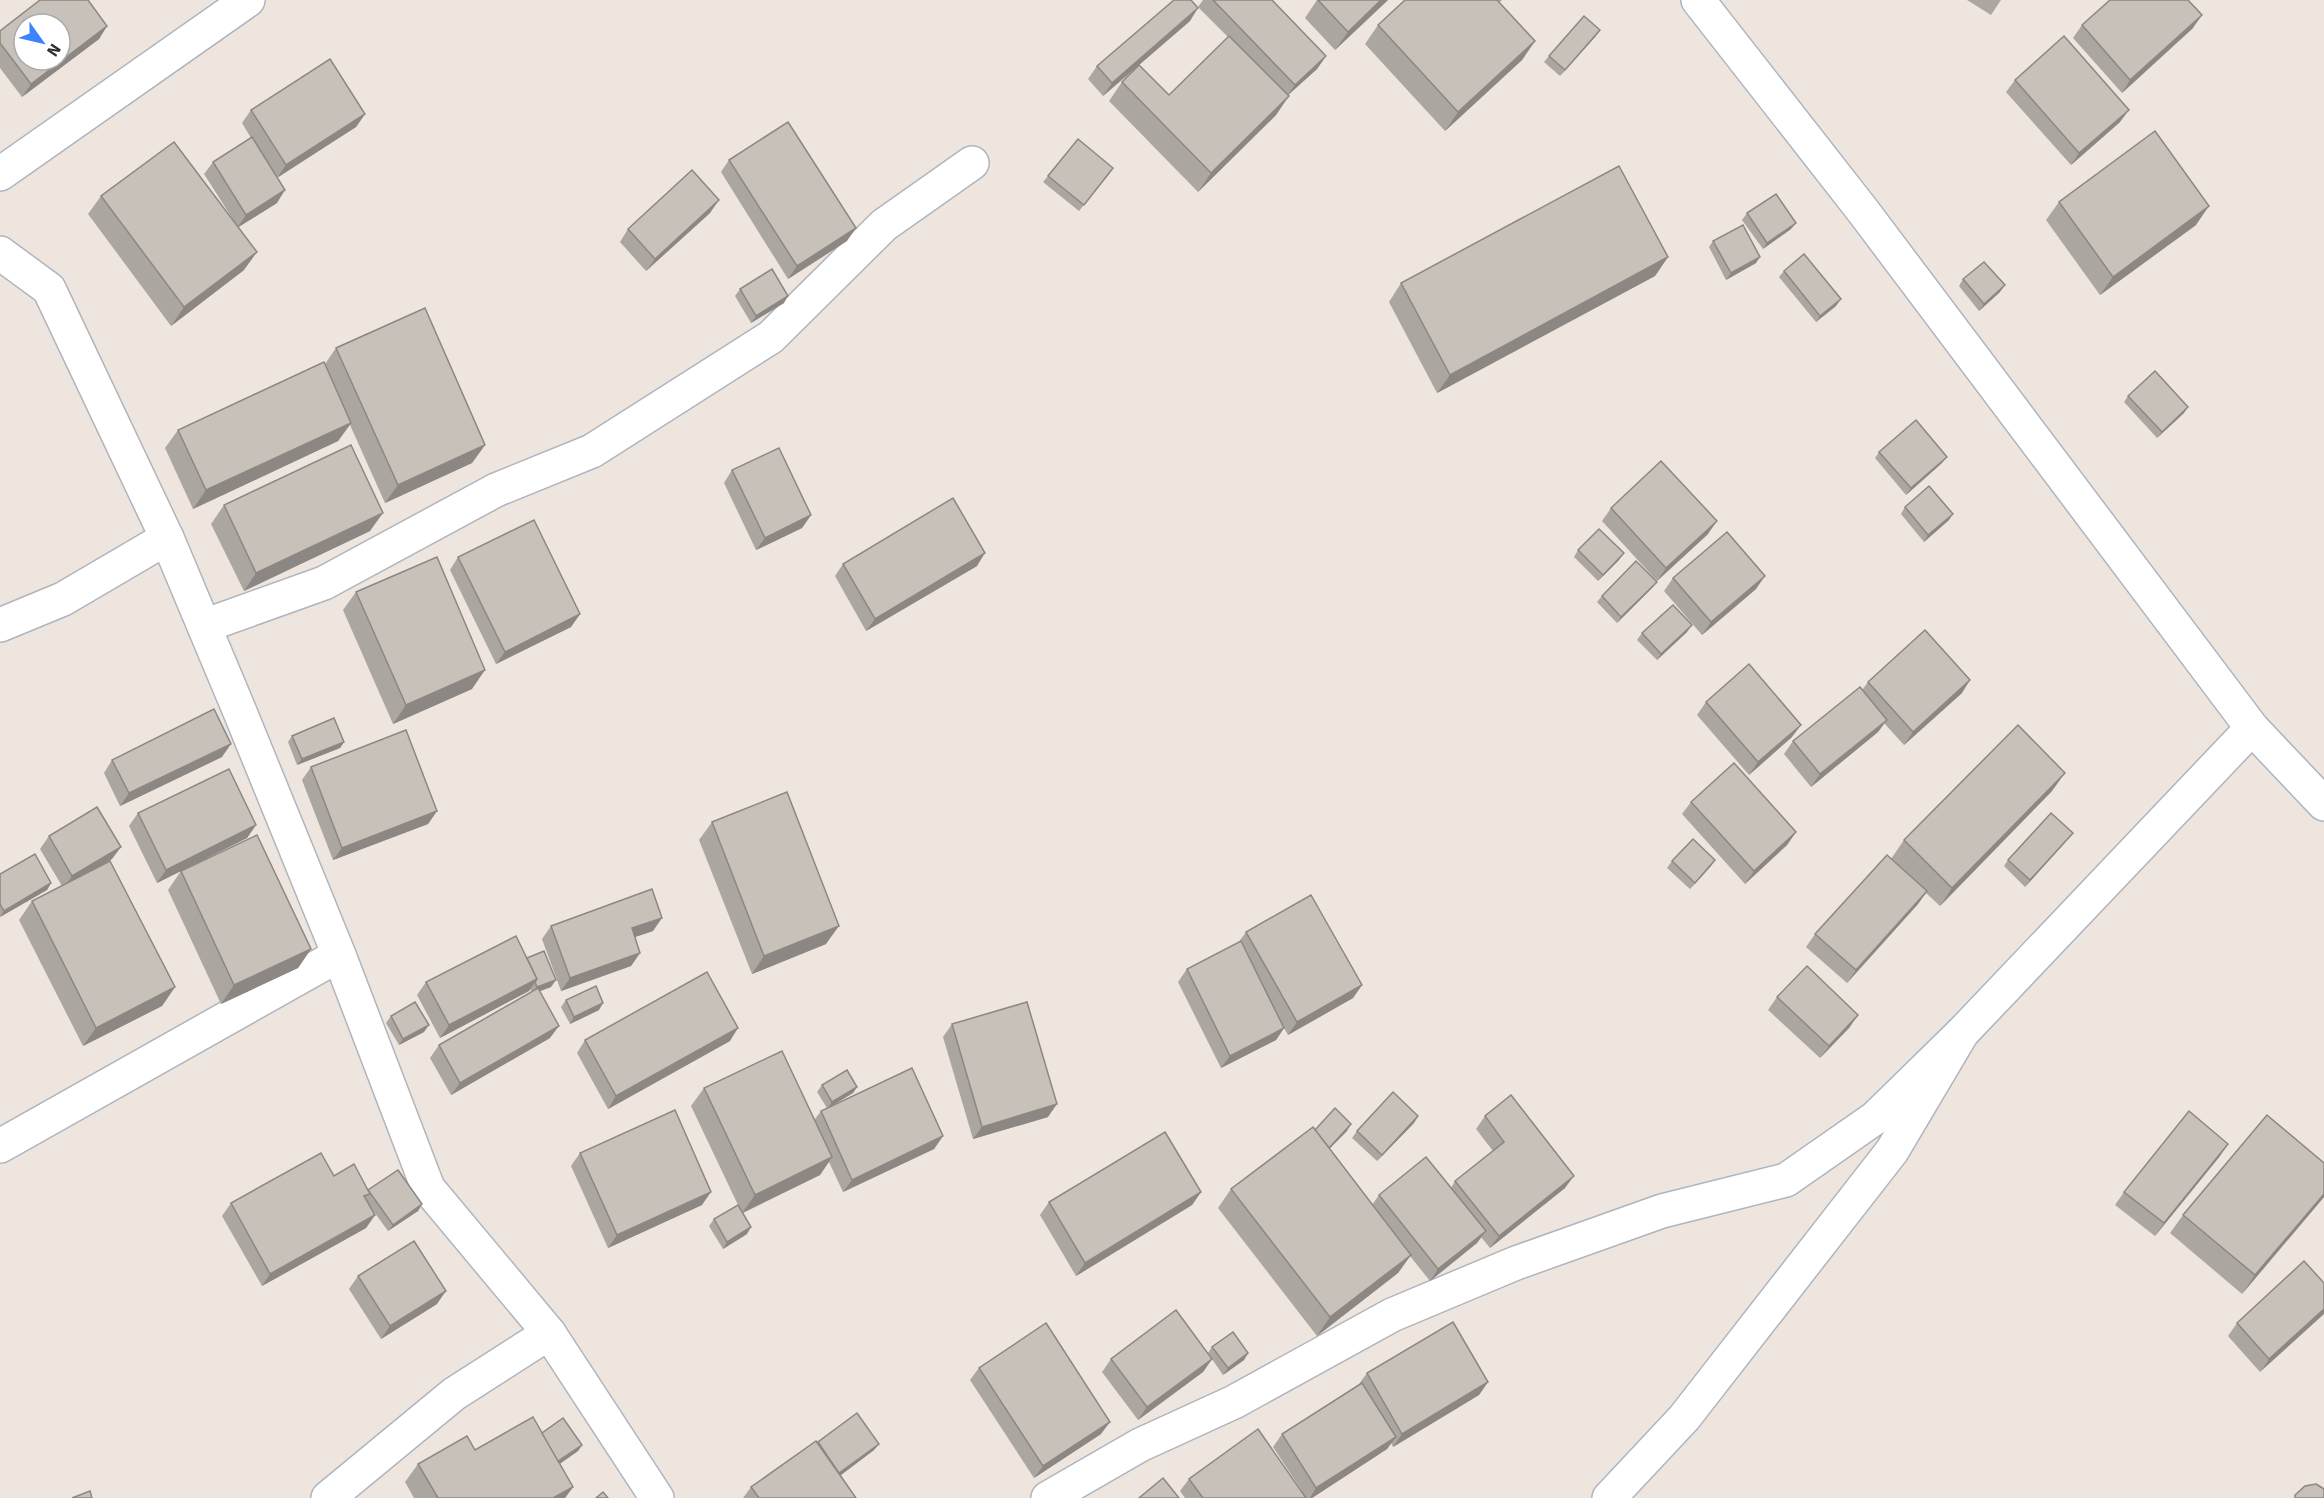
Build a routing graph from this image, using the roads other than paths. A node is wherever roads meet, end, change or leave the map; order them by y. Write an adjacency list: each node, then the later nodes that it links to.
1 (248, 0): 4 (street)
2 (1698, 0): 9 (street)
3 (972, 163): 8 (street)
4 (0, 174)
5 (0, 253): 6 (street)
6 (166, 538): 7 (street); 8 (street)
7 (0, 625)
8 (204, 626): 11 (street)
9 (2252, 728): 10 (street); 12 (street)
10 (2324, 804)
11 (339, 955): 13 (street); 14 (street)
12 (1962, 1033): 17 (street); 18 (street)
13 (0, 1146)
14 (549, 1333): 15 (street); 16 (street)
15 (328, 1498)
16 (657, 1498)
17 (1048, 1498)
18 (1609, 1498)

